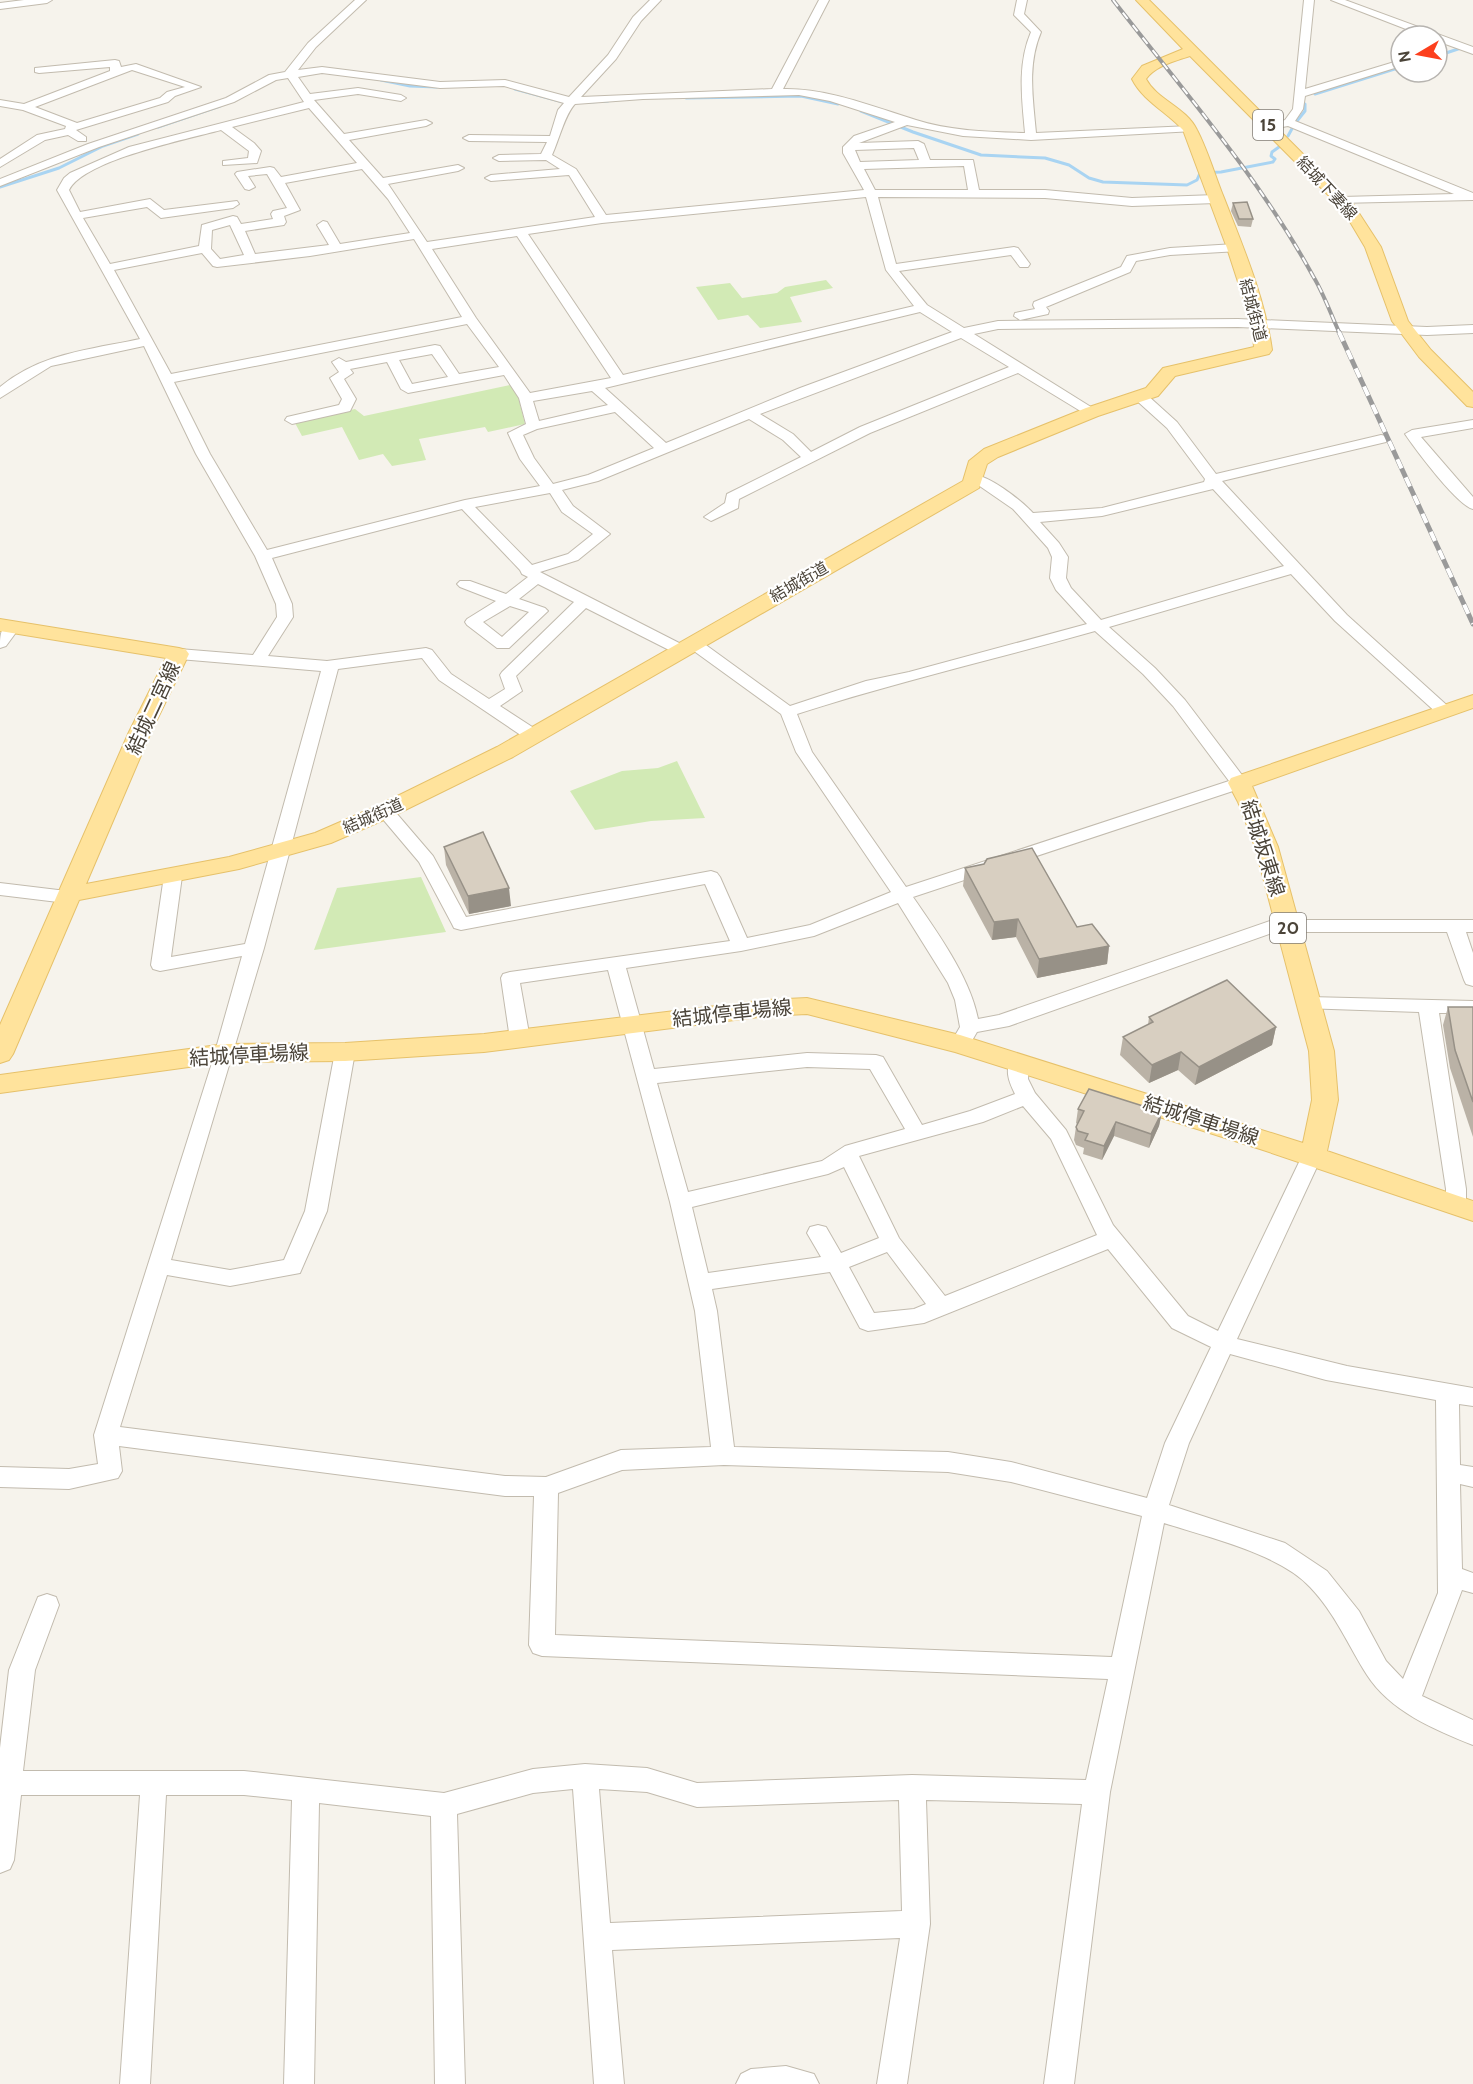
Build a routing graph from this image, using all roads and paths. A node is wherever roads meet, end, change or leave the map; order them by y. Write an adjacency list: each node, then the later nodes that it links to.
1 (47, 0): 9 (street)
2 (361, 0): 20 (street)
3 (656, 0): 25 (street)
4 (824, 0): 21 (street)
5 (1022, 0): 35 (street)
6 (1142, 0): 15 (main road, 15)
7 (1309, 0): 22 (street)
8 (1336, 0): 10 (street)
9 (0, 6)
10 (1401, 24)
11 (1473, 39): 13 (street)
12 (1449, 42): 13 (street)
13 (1456, 45): 14 (street); 16 (street)
14 (1449, 47)
15 (1193, 51): 32 (main road, 結城下妻線 / 15); 34 (main road, 結城街道)
16 (1473, 51)
17 (116, 63): 19 (street); 27 (street); 33 (street)
18 (1389, 67): 22 (street)
19 (39, 70)
20 (291, 74): 24 (street); 25 (street); 39 (street)
21 (776, 92): 25 (street); 28 (street)
22 (1300, 94): 29 (street)
23 (401, 98): 24 (street)
24 (310, 101): 31 (street); 36 (street)
25 (570, 101): 38 (street)
26 (0, 103): 27 (street)
27 (25, 107): 33 (street)
28 (908, 121): 35 (street); 40 (street)
29 (1289, 122): 32 (street); 60 (street)
30 (426, 123): 36 (street)
31 (223, 126): 43 (street); 46 (street)
32 (1270, 128): 62 (main road, 結城下妻線 / 15)
33 (71, 129): 39 (street); 42 (street)
34 (1190, 129): 35 (street); 61 (main road, 結城街道)
35 (1031, 136)
36 (343, 138): 49 (street)
37 (469, 138): 38 (street)
38 (554, 139): 44 (street)
39 (93, 146): 43 (street); 56 (street)
40 (849, 147): 48 (street); 50 (street)
41 (0, 152): 42 (street)
42 (15, 154): 47 (street)
43 (113, 156): 64 (street)
44 (548, 157): 45 (street); 52 (street)
45 (499, 158)
46 (227, 163)
47 (0, 164)
48 (926, 164): 50 (street); 59 (street)
49 (367, 165): 54 (street); 55 (street)
50 (856, 166): 58 (street)
51 (458, 168): 55 (street)
52 (572, 171): 53 (street); 65 (street)
53 (491, 178)
54 (278, 181): 57 (street); 67 (street)
55 (380, 182): 69 (street)
56 (0, 183)
57 (249, 187)
58 (871, 193): 59 (street); 65 (street); 76 (street)
59 (974, 193): 61 (street)
60 (1472, 196): 62 (street)
61 (1216, 199): 71 (main road, 結城街道)
62 (1342, 201): 82 (main road, 結城下妻線 / 15)
63 (232, 204): 64 (street)
64 (76, 216): 75 (street)
65 (602, 219): 68 (street)
66 (323, 225): 70 (street)
67 (238, 228): 72 (street); 73 (street)
68 (520, 231): 69 (street); 92 (street)
69 (422, 241): 70 (street); 78 (street)
70 (337, 248): 73 (street)
71 (1235, 248): 79 (street); 80 (main road, 結城街道)
72 (205, 249): 73 (street); 75 (street)
73 (251, 258)
74 (1024, 264): 76 (street)
75 (107, 268): 84 (street)
76 (892, 268): 77 (street)
77 (922, 308): 83 (street); 92 (street)
78 (470, 319): 85 (street); 89 (street)
79 (998, 325): 80 (street); 83 (street)
80 (1260, 326): 82 (street); 95 (main road, 結城街道)
81 (1473, 329): 82 (street)
82 (1406, 330): 97 (main road, 結城下妻線 / 15)
83 (964, 332): 88 (street); 100 (street)
84 (148, 341): 90 (street); 94 (street)
85 (331, 347): 87 (street); 90 (street)
86 (391, 357): 87 (street); 91 (street); 91 (street)
87 (342, 367): 101 (street)
88 (1018, 368): 99 (street); 106 (street)
89 (508, 369): 91 (street); 96 (street)
90 (167, 379): 114 (street)
91 (456, 380)
92 (619, 380): 93 (street)
93 (595, 386): 96 (street); 98 (street)
94 (0, 394)
95 (1141, 397): 99 (main road, 結城街道); 108 (street)
96 (526, 398): 103 (street)
97 (1473, 402)
98 (618, 407): 103 (street); 105 (street)
99 (1092, 412): 107 (main road, 結城街道)
100 (750, 414): 105 (street); 106 (street)
101 (292, 420)
102 (1473, 424): 111 (street)
103 (533, 426): 109 (street)
104 (1381, 439): 108 (street)
105 (665, 450): 109 (street)
106 (809, 458): 112 (street)
107 (975, 478): 113 (street); 121 (main road, 結城街道)
108 (1212, 479): 113 (street); 115 (street)
109 (552, 489): 110 (street); 116 (street)
110 (465, 504): 114 (street); 116 (street)
111 (1473, 505)
112 (711, 517)
113 (1030, 518): 119 (street)
114 (263, 556): 123 (street)
115 (1294, 568): 119 (street); 128 (street)
116 (532, 574): 117 (street); 118 (street)
117 (465, 584)
118 (585, 600): 121 (street); 126 (street)
119 (1096, 624): 127 (street); 130 (street)
120 (4, 631): 122 (main road, 結城二宮線)
121 (687, 647): 127 (street); 129 (main road, 結城街道)
122 (179, 654): 123 (street); 135 (main road, 結城二宮線)
123 (258, 660): 124 (street)
124 (327, 666): 126 (street); 132 (street)
125 (1473, 701): 128 (main road, 結城坂東線)
126 (488, 706): 129 (street)
127 (788, 712): 136 (street)
128 (1445, 712): 130 (main road, 結城坂東線)
129 (534, 736): 131 (main road, 結城街道)
130 (1239, 783): 136 (street); 137 (main road, 結城坂東線 / 20)
131 (385, 811): 132 (main road, 結城街道); 139 (street)
132 (281, 851): 133 (main road, 結城街道); 140 (street)
133 (174, 876): 135 (main road, 結城街道); 140 (street)
134 (0, 889): 135 (street)
135 (70, 894): 151 (main road)
136 (901, 895): 139 (street); 147 (street)
137 (1288, 925): 138 (street); 143 (main road, 結城坂東線 / 20); 147 (street)
138 (1464, 927): 142 (street)
139 (741, 945): 141 (street)
140 (255, 948): 150 (street)
141 (615, 963): 146 (street); 148 (street)
142 (1473, 980)
143 (1309, 1002): 144 (street); 158 (main road, 結城坂東線 / 20)
144 (1428, 1005): 145 (street); 160 (street)
145 (1473, 1007)
146 (631, 1024): 147 (main road, 結城停車場線); 148 (main road, 結城停車場線); 153 (street)
147 (965, 1036): 152 (main road, 結城停車場線)
148 (520, 1039): 149 (main road, 結城停車場線)
149 (345, 1052): 150 (main road, 結城停車場線); 165 (street)
150 (225, 1053): 154 (main road, 結城停車場線); 165 (street)
151 (0, 1054)
152 (1019, 1062): 155 (street); 158 (main road, 結城停車場線)
153 (646, 1077): 156 (street); 159 (street)
154 (0, 1084)
155 (1027, 1097): 156 (street); 162 (street)
156 (917, 1133): 157 (street)
157 (848, 1154): 159 (street); 163 (street)
158 (1312, 1156): 160 (main road, 結城停車場線); 168 (street)
159 (680, 1202): 166 (street)
160 (1464, 1208)
161 (818, 1233): 164 (street)
162 (1110, 1239): 167 (street); 168 (street)
163 (891, 1242): 164 (street); 167 (street)
164 (836, 1263): 166 (street); 167 (street)
165 (160, 1266): 171 (street)
166 (699, 1284): 172 (street)
167 (942, 1308)
168 (1225, 1343): 169 (street); 177 (street)
169 (1447, 1393): 170 (street); 173 (street)
170 (1473, 1397)
171 (106, 1435): 174 (street); 176 (street)
172 (724, 1456): 176 (street); 177 (street)
173 (1448, 1472): 175 (street); 178 (street)
174 (0, 1477)
175 (1473, 1477)
176 (546, 1487): 181 (street)
177 (1155, 1510): 181 (street); 182 (street)
178 (1449, 1576): 179 (street); 182 (street)
179 (1473, 1583)
180 (47, 1605): 185 (street)
181 (1121, 1668): 189 (street)
182 (1407, 1701): 183 (street)
183 (1473, 1733)
184 (585, 1776): 187 (street); 190 (street); 193 (street)
185 (5, 1780): 186 (street); 191 (street)
186 (154, 1783): 188 (street); 194 (street)
187 (912, 1787): 189 (street); 192 (street)
188 (306, 1788): 190 (street); 195 (street)
189 (1097, 1792): 201 (street)
190 (444, 1805): 196 (street)
191 (0, 1860)
192 (916, 1924): 193 (street); 200 (street)
193 (597, 1937): 197 (street)
194 (135, 2084)
195 (298, 2084)
196 (450, 2084)
197 (609, 2084)
198 (751, 2084): 199 (street)
199 (804, 2084)
200 (892, 2084)
201 (1059, 2084)

